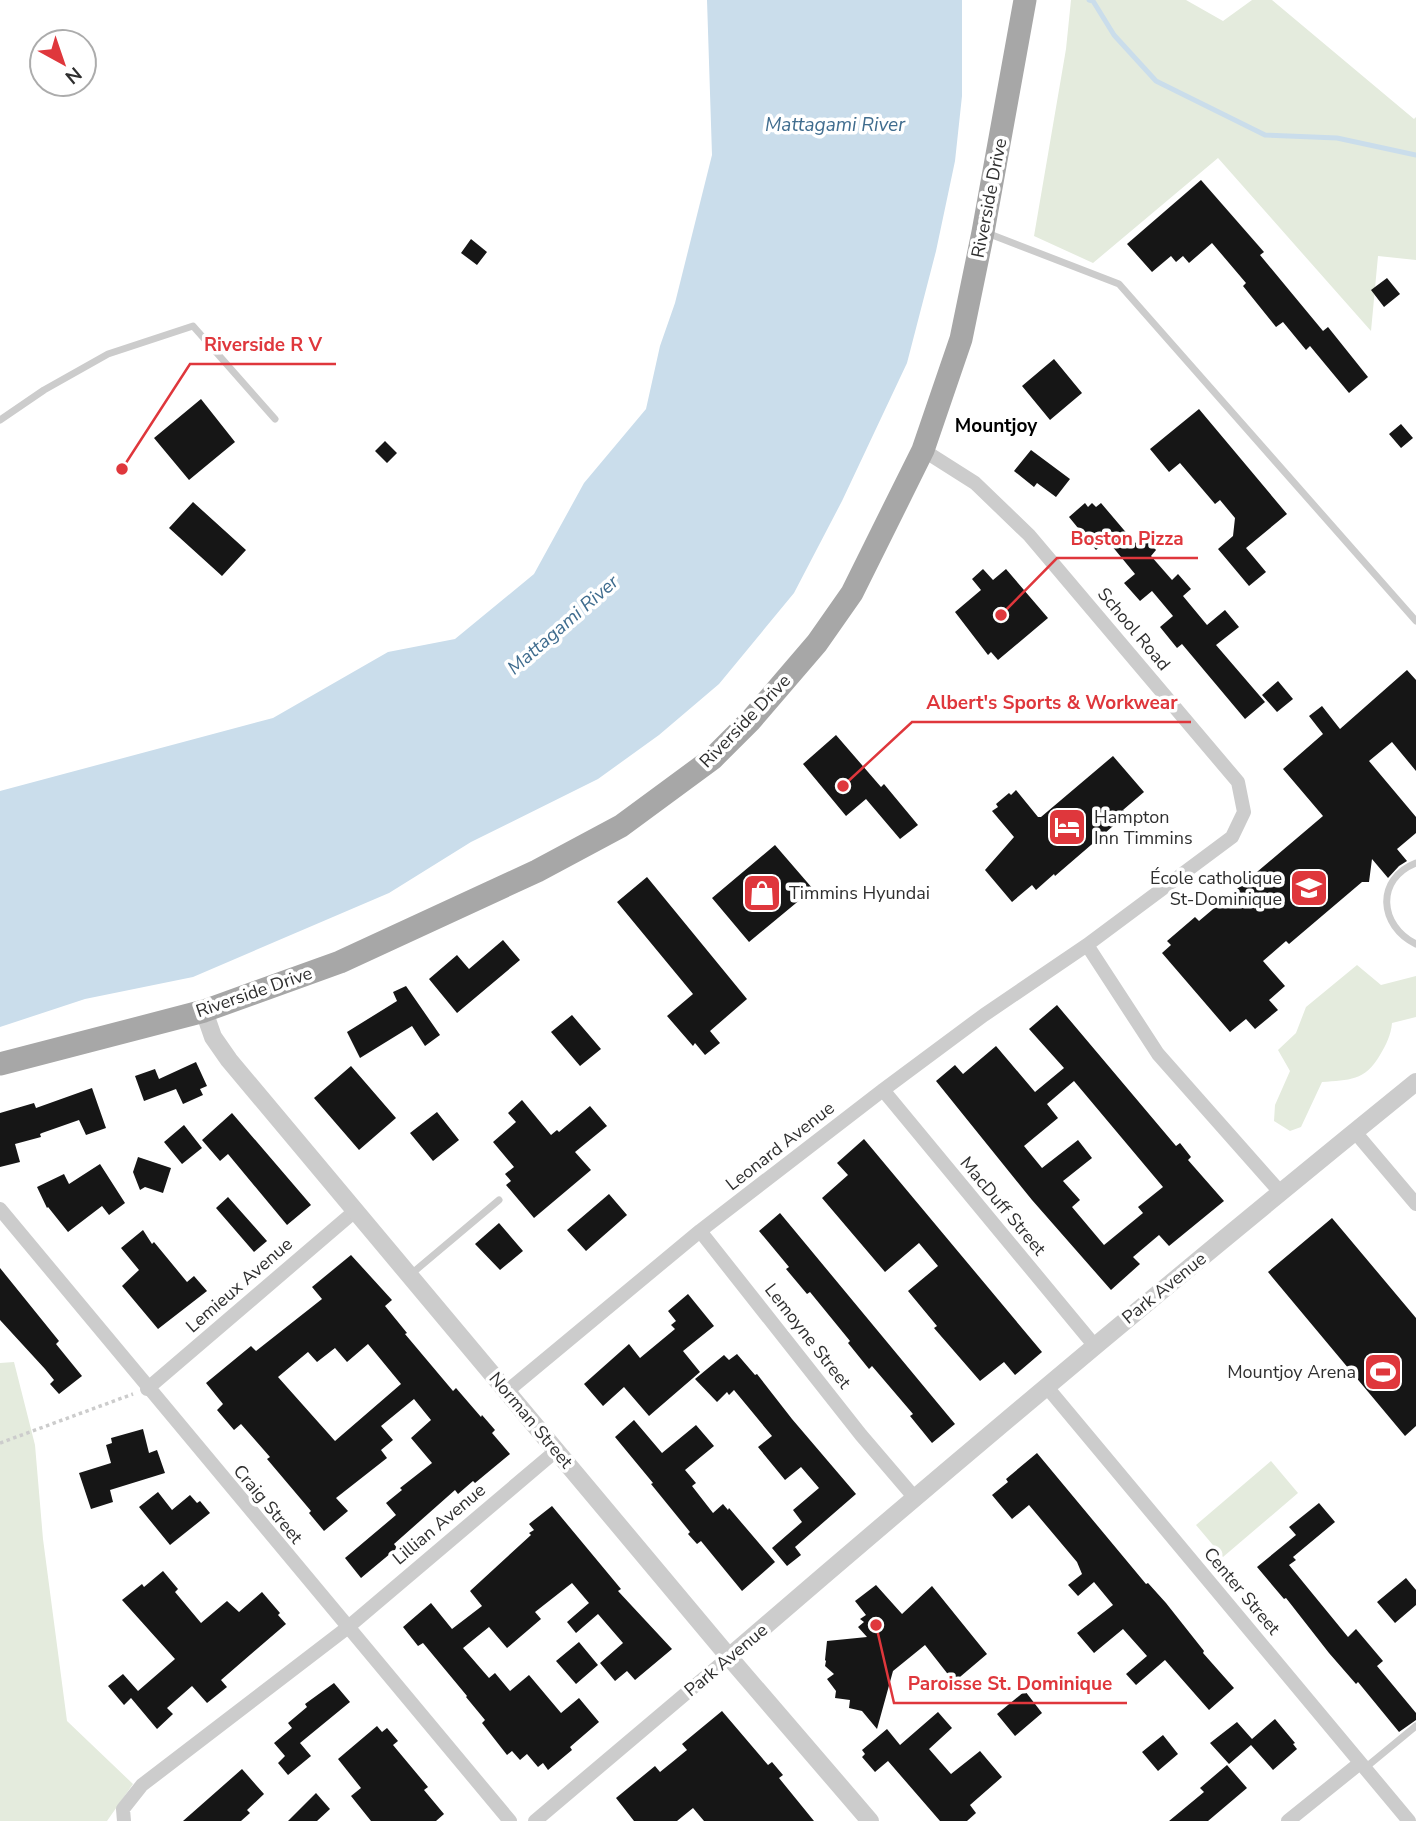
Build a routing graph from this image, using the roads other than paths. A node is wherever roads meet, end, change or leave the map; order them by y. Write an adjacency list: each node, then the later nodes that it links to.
1 (1025, 0): 2 (main road, Riverside Drive)
2 (983, 232): 5 (main road, Riverside Drive); 6 (lane)
3 (275, 419): 4 (lane)
4 (0, 420)
5 (923, 450): 9 (street, School Road); 10 (main road, Riverside Drive)
6 (1416, 621)
7 (1416, 863): 8 (lane)
8 (1416, 944)
9 (1087, 945): 13 (street, Leonard Avenue); 15 (street)
10 (204, 1011): 11 (main road, Riverside Drive); 19 (street, Norman Street)
11 (0, 1064)
12 (1416, 1082): 14 (street, Park Avenue)
13 (883, 1090): 20 (street, Leonard Avenue); 22 (street, MacDuff Street)
14 (1354, 1132): 15 (street, Park Avenue); 17 (street)
15 (1281, 1193): 22 (street, Park Avenue)
16 (499, 1200): 21 (lane)
17 (1416, 1204)
18 (0, 1209): 24 (street, Craig Street)
19 (355, 1211): 21 (street, Norman Street); 24 (street, Lemieux Avenue)
20 (700, 1231): 25 (street, Leonard Avenue); 27 (street, Lemoyne Street)
21 (409, 1275): 25 (street, Norman Street)
22 (1094, 1345): 23 (street, Park Avenue)
23 (1046, 1386): 27 (street, Park Avenue); 31 (street, Center Street)
24 (147, 1389): 28 (street, Craig Street)
25 (506, 1392): 26 (street, Norman Street)
26 (557, 1450): 28 (street, Lillian Avenue); 29 (street, Norman Street)
27 (914, 1496): 29 (street, Park Avenue)
28 (346, 1628): 33 (street); 34 (street, Craig Street)
29 (729, 1657): 32 (street, Park Avenue); 35 (street, Norman Street)
30 (1416, 1726): 31 (lane)
31 (1363, 1766): 36 (street); 37 (street, Center Street)
32 (545, 1818)
33 (124, 1821)
34 (510, 1821)
35 (870, 1821)
36 (1288, 1821)
37 (1409, 1821)

